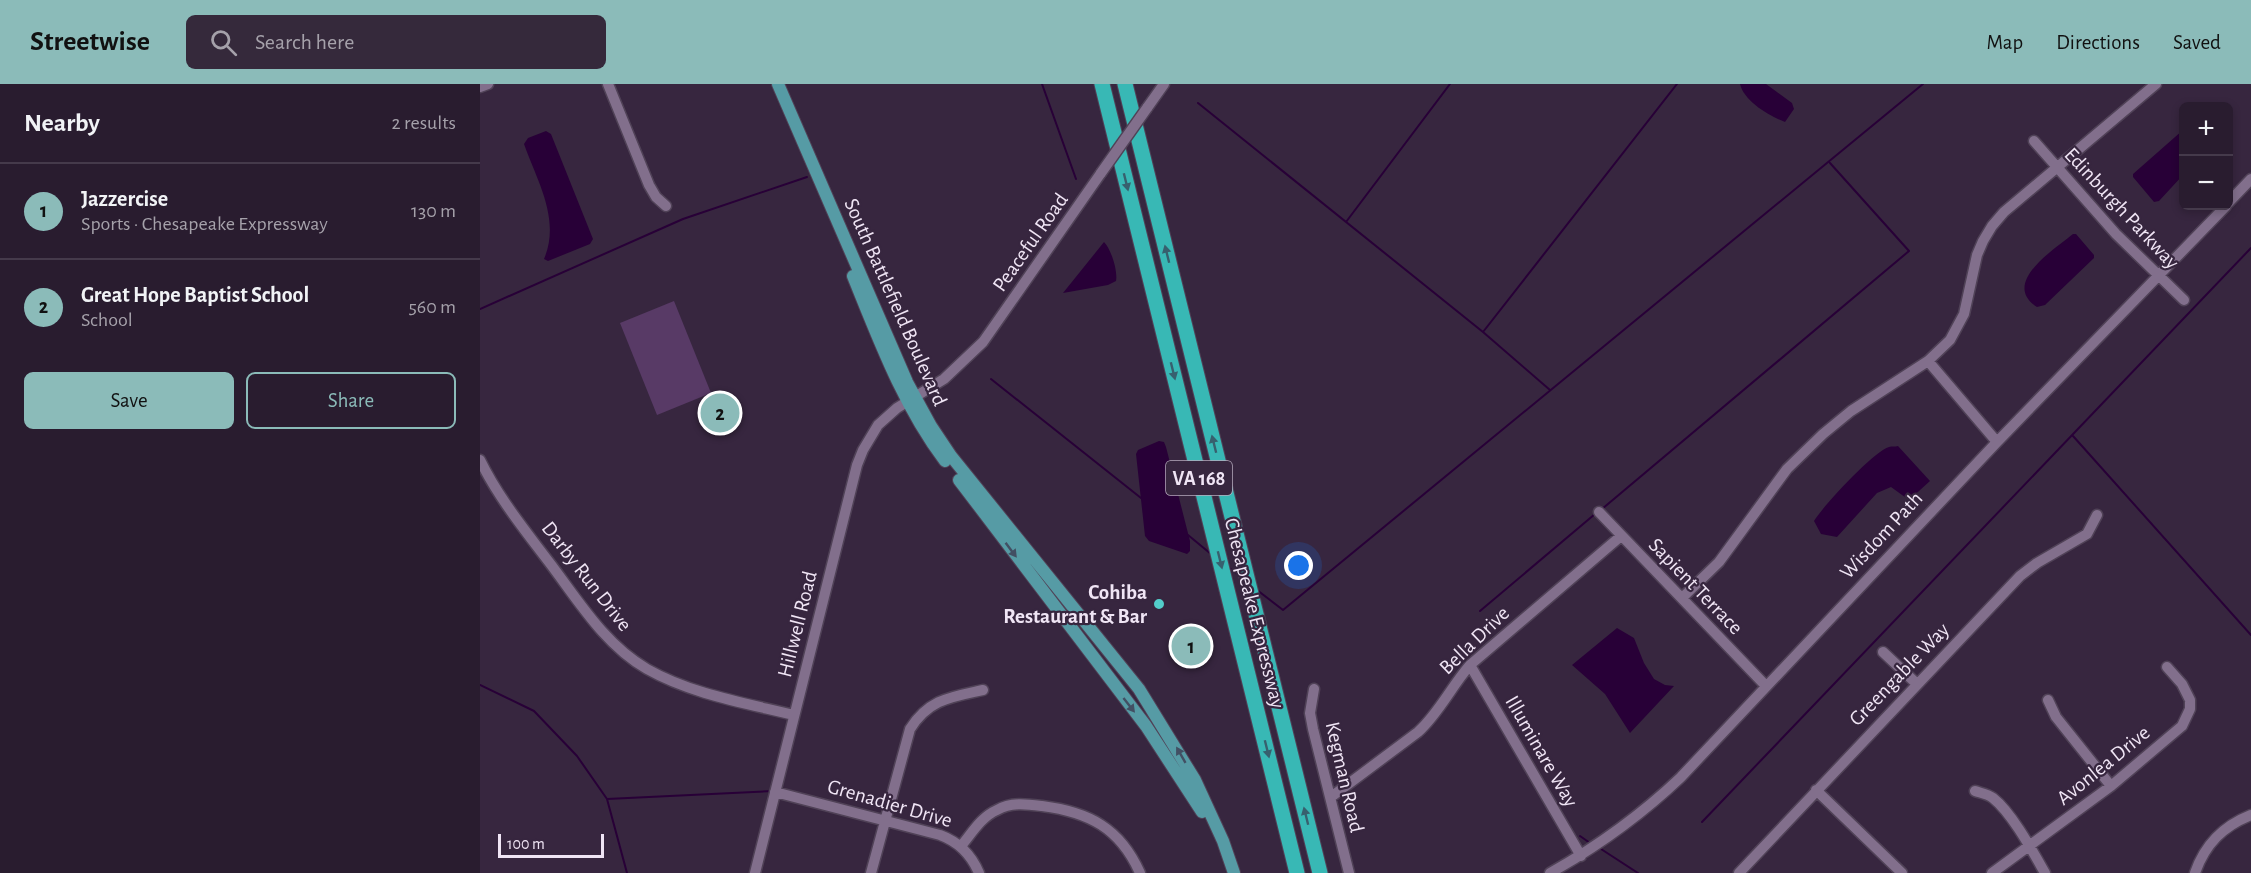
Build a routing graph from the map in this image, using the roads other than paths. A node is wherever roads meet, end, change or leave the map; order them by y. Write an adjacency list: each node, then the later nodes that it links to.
1 (489, 84): 8 (street)
2 (608, 84): 13 (street)
3 (778, 84): 18 (main road, South Battlefield Boulevard)
4 (1102, 84): 49 (highway, Chesapeake Expressway / VA 168, one-way to 49)
5 (1125, 84): 50 (highway, Chesapeake Expressway / VA 168, one-way to 5)
6 (1164, 84): 18 (street, Peaceful Road, bridge)
7 (2156, 84): 10 (street)
8 (480, 87)
9 (2034, 141): 10 (street, Edinburgh Parkway)
10 (2057, 168): 15 (street, Edinburgh Parkway); 17 (street)
11 (2251, 179): 12 (street, Wisdom Path)
12 (2233, 198)
13 (666, 206)
14 (2221, 210): 15 (street, Wisdom Path)
15 (2159, 276): 16 (street, Edinburgh Parkway); 19 (street, Wisdom Path)
16 (2184, 300)
17 (1928, 361): 19 (street); 24 (street)
18 (911, 400): 33 (street, Hillwell Road); 44 (main road, South Battlefield Boulevard, one-way to 44); 44 (main road, South Battlefield Boulevard, one-way to 18)
19 (1997, 442): 29 (street, Wisdom Path)
20 (480, 460): 33 (street, Darby Run Drive)
21 (1599, 512): 23 (street, Sapient Terrace)
22 (2097, 515): 28 (street, Greengable Way)
23 (1621, 536): 24 (street, Sapient Terrace); 26 (street, Bella Drive)
24 (1682, 598): 29 (street, Sapient Terrace)
25 (1883, 652): 28 (street)
26 (1470, 665): 38 (street, Bella Drive); 43 (street, Illuminare Way)
27 (2167, 667): 34 (street, Avonlea Drive)
28 (1917, 684): 35 (street, Greengable Way)
29 (1766, 686): 43 (street, Wisdom Path)
30 (1314, 689): 38 (street, Kegman Road)
31 (983, 690): 40 (street)
32 (2048, 700): 34 (street)
33 (794, 715): 37 (street, Hillwell Road)
34 (2111, 786): 42 (street, Avonlea Drive)
35 (1816, 790): 53 (street, Greengable Way); 54 (street)
36 (1975, 791): 42 (street)
37 (775, 792): 40 (street, Grenadier Drive); 45 (street, Hillwell Road)
38 (1330, 797): 51 (street, Kegman Road)
39 (2251, 814): 57 (street)
40 (885, 820): 41 (street, Grenadier Drive); 46 (street)
41 (961, 846): 47 (street, Grenadier Drive); 48 (street)
42 (2030, 847): 55 (street, Avonlea Drive); 56 (street)
43 (1581, 856): 52 (street, Wisdom Path)
44 (1233, 869)
45 (755, 873)
46 (871, 873)
47 (979, 873)
48 (1140, 873)
49 (1297, 873)
50 (1320, 873)
51 (1348, 873)
52 (1550, 873)
53 (1739, 873)
54 (1902, 873)
55 (1992, 873)
56 (2045, 873)
57 (2195, 873)

